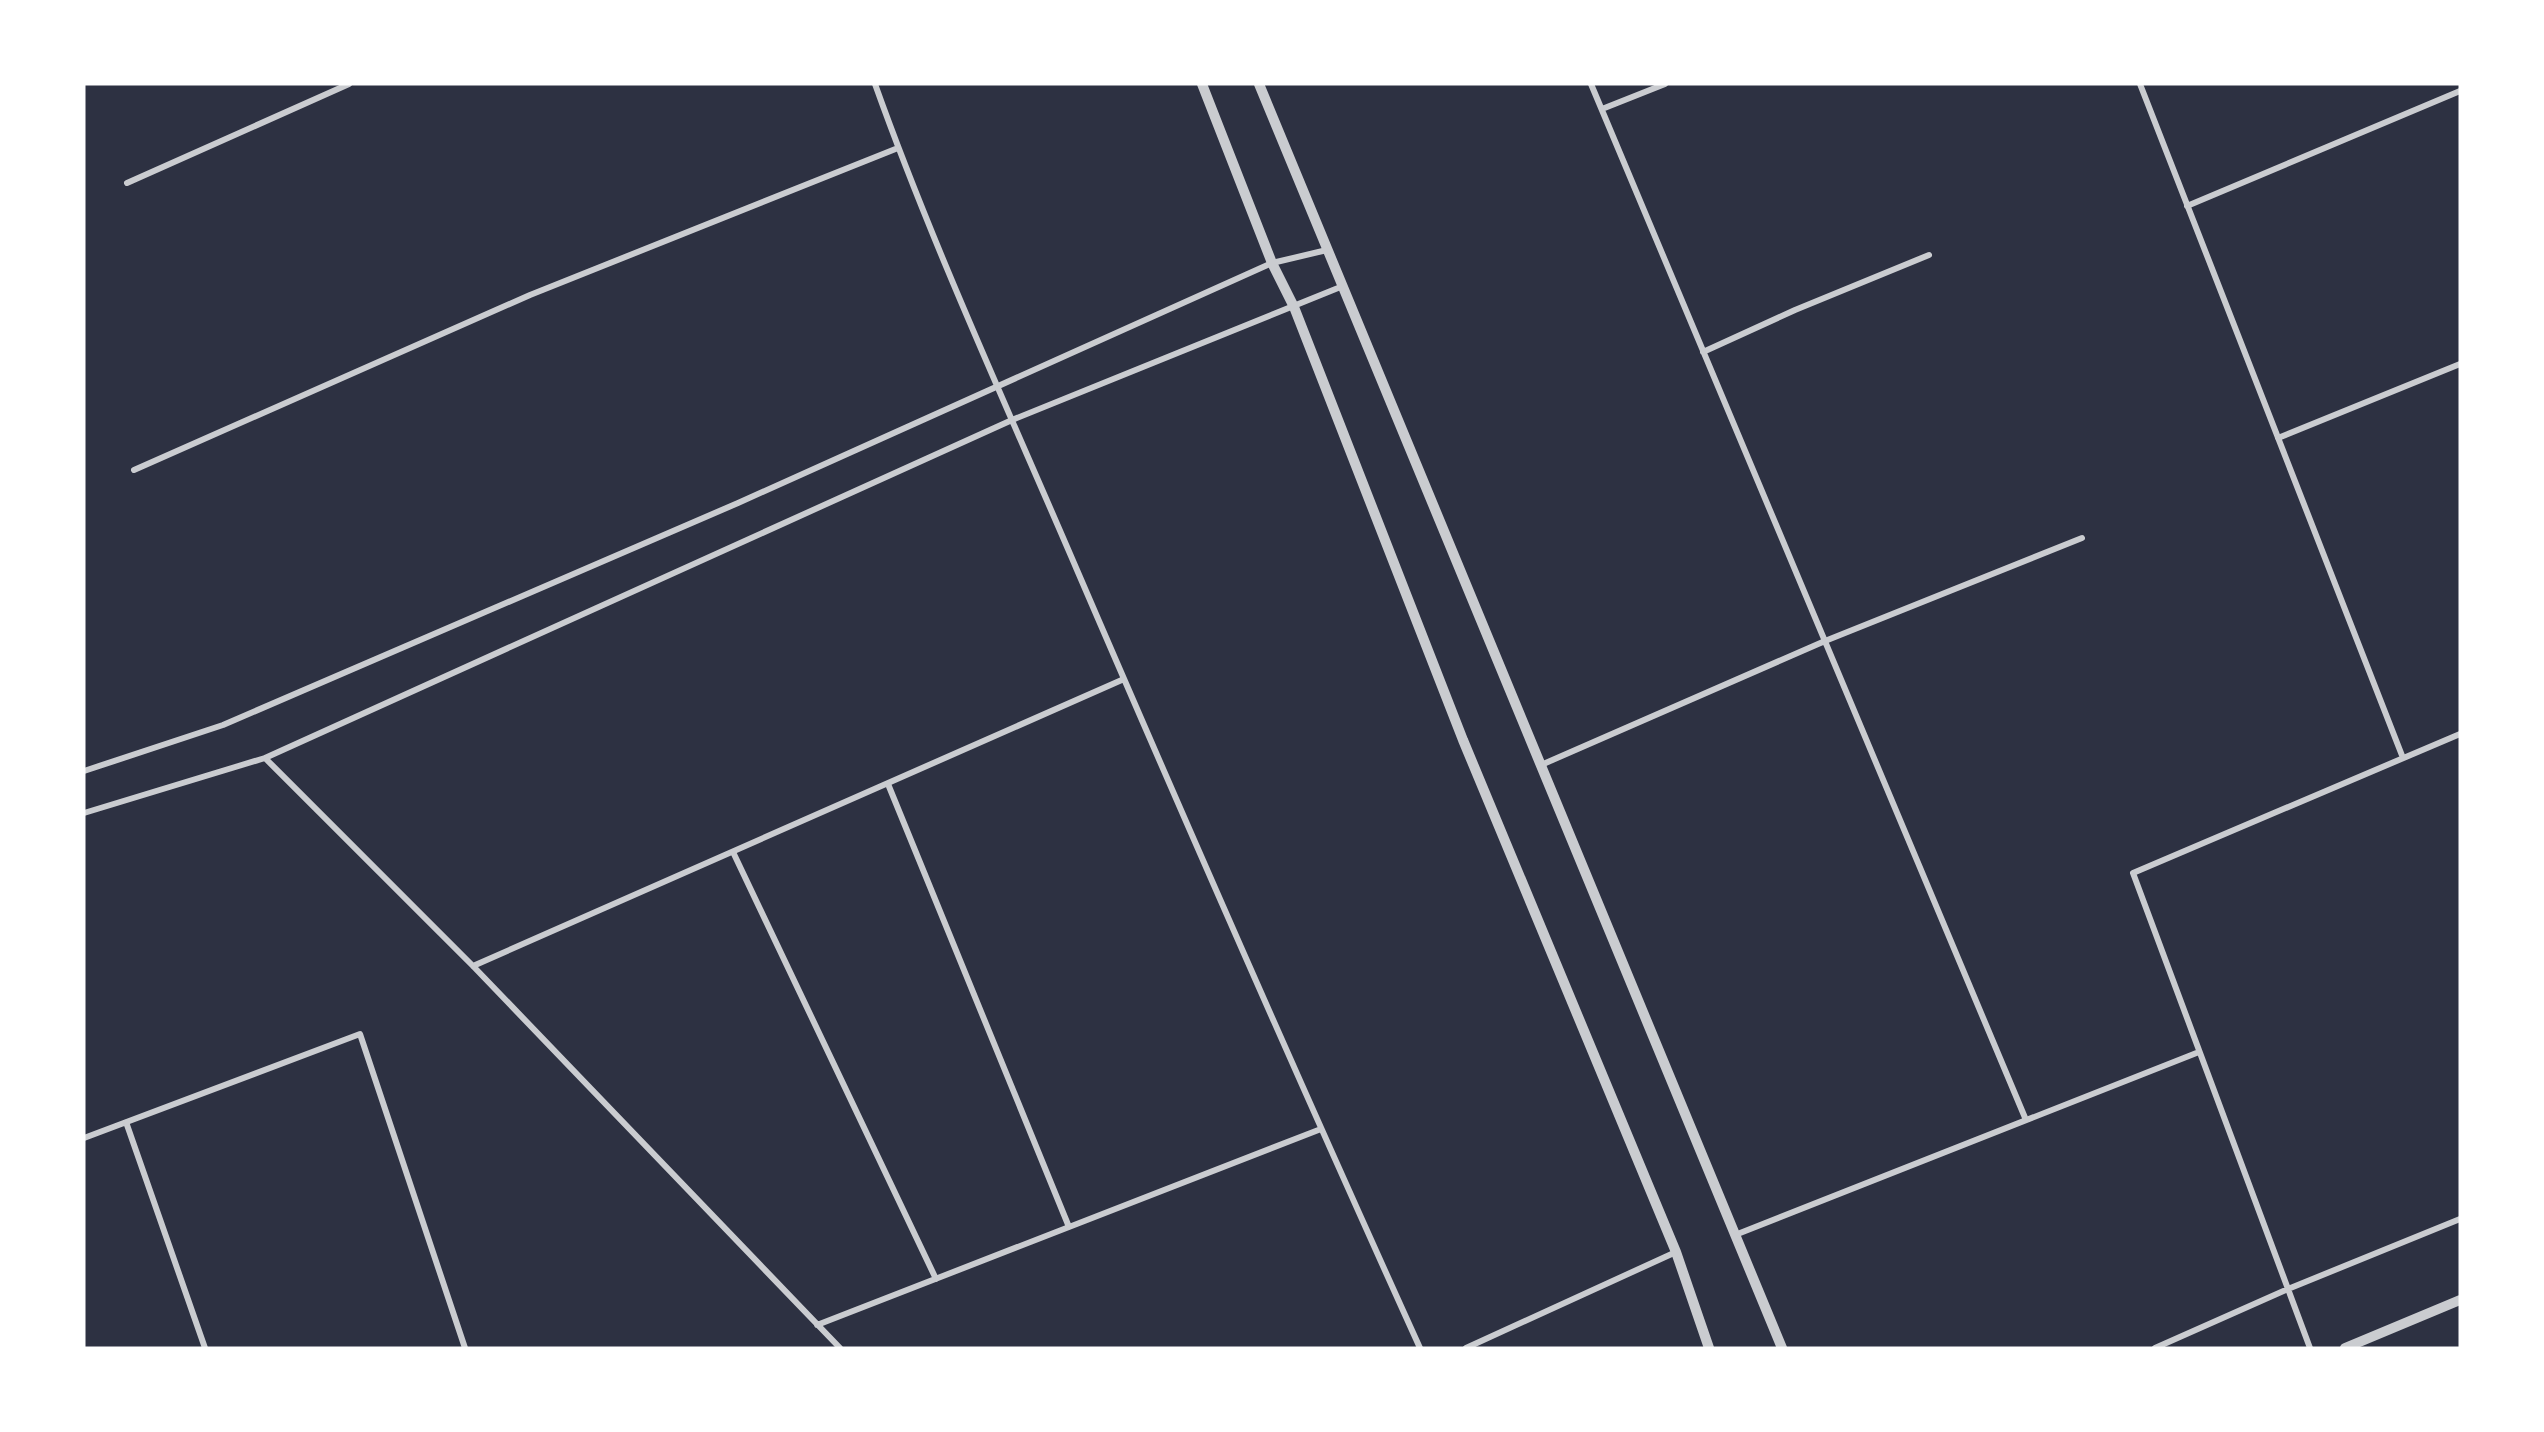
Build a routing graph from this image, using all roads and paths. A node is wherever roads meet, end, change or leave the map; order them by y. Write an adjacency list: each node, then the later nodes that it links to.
1 (350, 84): 11 (street)
2 (875, 84): 10 (street)
3 (1202, 84): 15 (street)
4 (1259, 84): 13 (street)
5 (1591, 84): 9 (street)
6 (1665, 84): 9 (street)
7 (2140, 84): 12 (street)
8 (2460, 91): 12 (street)
9 (1602, 109): 18 (street)
10 (898, 148): 20 (street); 23 (street)
11 (127, 183)
12 (2187, 206): 22 (street)
13 (1327, 250): 15 (street); 16 (street)
14 (1929, 255): 18 (street)
15 (1272, 263): 17 (street); 20 (street)
16 (1343, 286): 17 (street); 30 (street)
17 (1294, 307): 21 (street); 44 (street)
18 (1704, 352): 25 (street)
19 (2460, 364): 22 (street)
20 (998, 386): 21 (street); 31 (street)
21 (1012, 420): 26 (street); 28 (street)
22 (2278, 438): 29 (street)
23 (134, 470)
24 (2082, 538): 25 (street)
25 (1825, 641): 30 (street); 37 (street)
26 (1124, 679): 32 (street); 39 (street)
27 (2460, 734): 29 (street)
28 (265, 758): 33 (street); 35 (street)
29 (2403, 759): 36 (street)
30 (1541, 765): 43 (street)
31 (84, 771)
32 (888, 784): 34 (street); 42 (street)
33 (84, 813)
34 (733, 852): 35 (street); 45 (street)
35 (473, 966): 48 (street)
36 (2199, 1052): 37 (street); 46 (street)
37 (2026, 1120): 43 (street)
38 (126, 1122): 40 (street); 49 (street); 50 (street)
39 (1321, 1129): 42 (street); 52 (street)
40 (84, 1138)
41 (2460, 1219): 46 (street)
42 (1069, 1227): 45 (street)
43 (1735, 1235): 55 (street)
44 (1676, 1252): 53 (street); 54 (street)
45 (936, 1279): 48 (street)
46 (2288, 1289): 56 (street); 57 (street)
47 (2460, 1300): 58 (street)
48 (817, 1325): 51 (street)
49 (205, 1348)
50 (465, 1348)
51 (840, 1348)
52 (1420, 1348)
53 (1466, 1348)
54 (1709, 1348)
55 (1782, 1348)
56 (2155, 1348)
57 (2310, 1348)
58 (2345, 1348)

